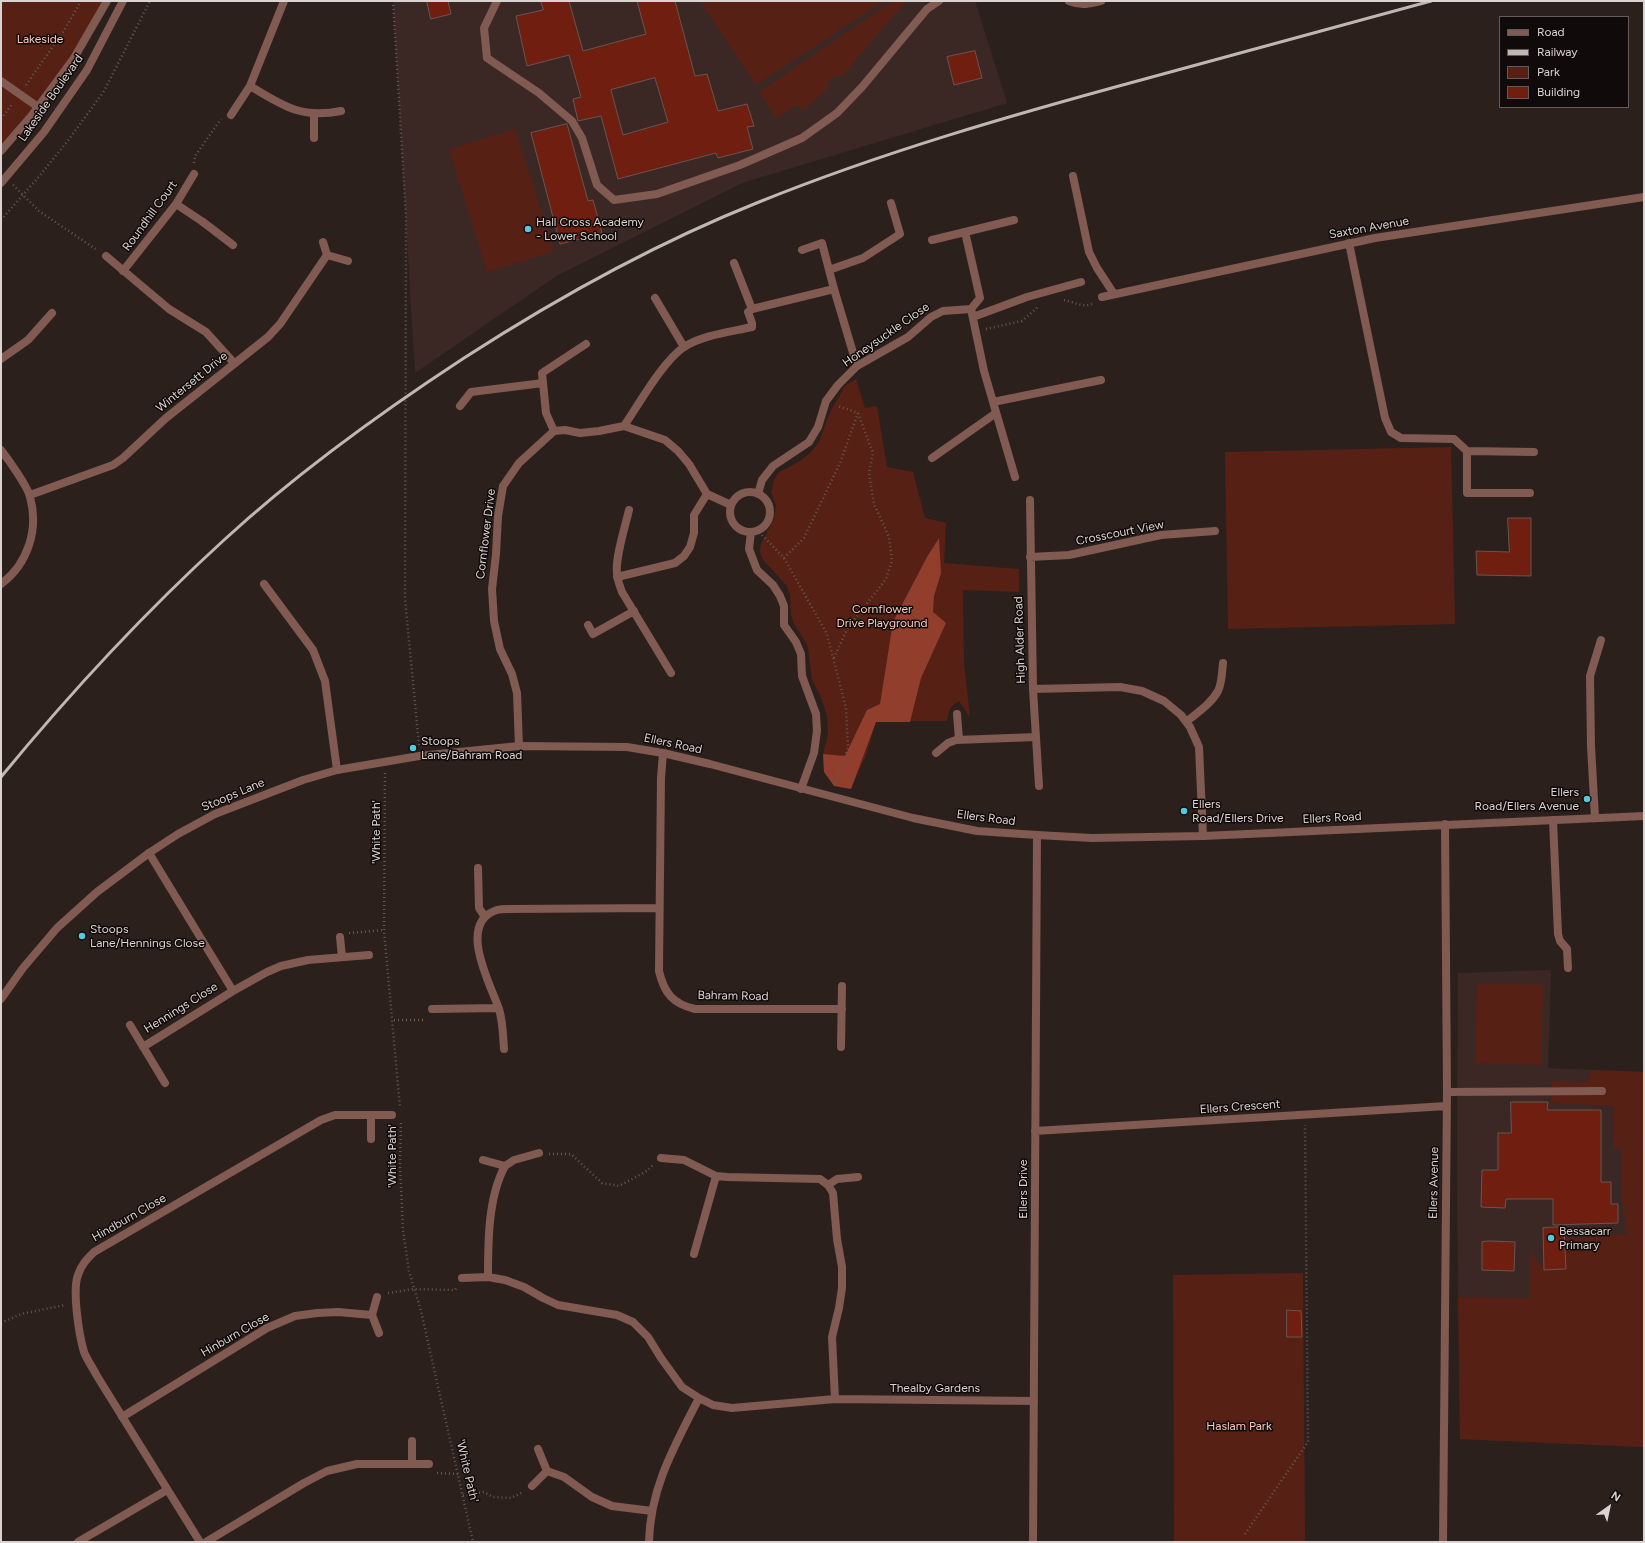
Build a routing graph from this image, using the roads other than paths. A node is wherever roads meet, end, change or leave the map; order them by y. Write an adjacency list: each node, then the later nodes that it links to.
1 (107, 1): 10 (street, Lakeside Boulevard)
2 (123, 1): 18 (street, Lakeside Boulevard)
3 (284, 1): 9 (street)
4 (497, 1): 5 (street)
5 (939, 1)
6 (1069, 1): 7 (street)
7 (1102, 1)
8 (1, 81): 10 (street)
9 (250, 86): 12 (street); 13 (street)
10 (38, 107): 15 (street, Lakeside Boulevard)
11 (341, 111): 12 (street)
12 (314, 114): 14 (street)
13 (231, 115)
14 (314, 138)
15 (1, 151)
16 (194, 174): 21 (street, Roundhill Court)
17 (1072, 176): 37 (street)
18 (3, 180)
19 (1644, 197): 26 (street, Saxton Avenue)
20 (891, 203): 33 (street)
21 (176, 204): 27 (street); 34 (street, Roundhill Court)
22 (1014, 220): 23 (street)
23 (965, 232): 24 (street); 42 (street)
24 (932, 240)
25 (323, 242): 29 (street)
26 (1349, 243): 37 (street, Saxton Avenue); 56 (street)
27 (233, 245)
28 (802, 250): 33 (street)
29 (327, 255): 31 (street); 46 (street, Wintersett Drive)
30 (106, 256): 34 (street, Roundhill Court)
31 (348, 261)
32 (734, 263): 40 (street)
33 (829, 270): 36 (street)
34 (123, 271): 46 (street, Roundhill Court)
35 (1081, 282): 42 (street, Honeysuckle Close)
36 (834, 289): 40 (street); 47 (street)
37 (1114, 294): 38 (street, Saxton Avenue)
38 (1102, 297)
39 (655, 298): 44 (street)
40 (752, 309): 44 (street)
41 (52, 313): 45 (street)
42 (972, 313): 47 (street, Honeysuckle Close); 50 (street)
43 (586, 344): 49 (street)
44 (684, 347): 53 (street)
45 (1, 359)
46 (234, 363): 63 (street, Wintersett Drive)
47 (857, 366): 62 (street, Honeysuckle Close)
48 (1101, 380): 50 (street)
49 (543, 383): 51 (street); 54 (street)
50 (993, 402): 52 (street)
51 (460, 406)
52 (996, 413): 58 (street); 59 (street)
53 (624, 426): 54 (street); 61 (street)
54 (554, 431): 83 (street, Cornflower Drive)
55 (1, 450): 63 (street)
56 (1467, 451): 57 (street); 60 (street)
57 (1534, 452)
58 (932, 458)
59 (1015, 477)
60 (1530, 493)
61 (707, 494): 65 (street); 70 (street)
62 (758, 494): 65 (street); 67 (street)
63 (30, 495): 71 (street)
64 (1030, 500): 69 (street, High Alder Road)
65 (731, 505): 67 (street)
66 (629, 510): 70 (street)
67 (754, 531): 88 (street)
68 (1215, 531): 69 (street, Crosscourt View)
69 (1030, 557): 78 (street, High Alder Road)
70 (618, 577): 73 (street)
71 (1, 584)
72 (264, 584): 86 (street)
73 (634, 611): 74 (street); 77 (street)
74 (588, 625)
75 (1601, 640): 90 (street)
76 (1223, 663): 80 (street)
77 (671, 673)
78 (1033, 689): 80 (street, High Alder Road); 81 (street)
79 (957, 714): 82 (street)
80 (1186, 722): 94 (street, High Alder Road)
81 (1036, 737): 82 (street); 87 (street)
82 (959, 740): 85 (street)
83 (519, 746): 84 (street, Ellers Road); 86 (street, Ellers Road)
84 (663, 753): 88 (street, Ellers Road); 97 (street, Bahram Road)
85 (936, 754)
86 (337, 770): 95 (street, Stoops Lane)
87 (1039, 786)
88 (802, 789): 93 (street, Ellers Road)
89 (1644, 816): 90 (street, Ellers Road)
90 (1595, 818): 91 (street, Ellers Road)
91 (1552, 820): 92 (street, Ellers Road); 102 (street)
92 (1445, 824): 94 (street, Ellers Road); 115 (street, Ellers Avenue)
93 (1037, 835): 94 (street, Ellers Road); 119 (street, Ellers Drive)
94 (1203, 836)
95 (149, 853): 104 (street, Hennings Close); 105 (street, Stoops Lane)
96 (478, 868): 98 (street)
97 (659, 908): 98 (street); 108 (street, Bahram Road)
98 (485, 917): 106 (street)
99 (340, 937): 101 (street)
100 (369, 955): 101 (street, Hennings Close)
101 (342, 957): 104 (street, Hennings Close)
102 (1568, 968)
103 (842, 986): 108 (street)
104 (233, 991): 110 (street, Hennings Close)
105 (1, 999)
106 (498, 1008): 107 (street); 112 (street)
107 (432, 1009)
108 (842, 1009): 111 (street)
109 (130, 1024): 110 (street, Hennings Close)
110 (143, 1047): 113 (street, Hennings Close)
111 (841, 1047)
112 (504, 1049)
113 (165, 1083)
114 (1602, 1091): 115 (street)
115 (1447, 1092): 116 (street, Ellers Avenue)
116 (1447, 1106): 119 (street, Ellers Crescent); 151 (street, Ellers Avenue)
117 (371, 1115): 118 (street, Hindburn Close); 120 (street); 137 (street, Hindburn Close)
118 (392, 1115)
119 (1035, 1131): 136 (street, Ellers Drive)
120 (371, 1139)
121 (539, 1153): 124 (street)
122 (661, 1158): 125 (street)
123 (483, 1160): 124 (street)
124 (505, 1166): 130 (street)
125 (716, 1176): 127 (street); 128 (street)
126 (858, 1177): 127 (street)
127 (828, 1185): 135 (street)
128 (694, 1254)
129 (462, 1278): 130 (street, Thealby Gardens)
130 (488, 1278): 134 (street, Thealby Gardens)
131 (377, 1297): 132 (street)
132 (372, 1315): 133 (street); 137 (street, Hinburn Close)
133 (379, 1333)
134 (699, 1398): 135 (street, Thealby Gardens); 145 (street)
135 (835, 1399): 136 (street, Thealby Gardens)
136 (1034, 1401): 150 (street, Ellers Drive)
137 (122, 1417): 144 (street, Hindburn Close)
138 (412, 1441): 140 (street)
139 (538, 1449): 142 (street)
140 (412, 1464): 141 (street); 148 (street)
141 (429, 1464)
142 (546, 1471): 143 (street); 145 (street)
143 (532, 1486)
144 (167, 1490): 146 (street); 147 (street, Hindburn Close)
145 (652, 1511): 149 (street)
146 (78, 1542)
147 (200, 1542)
148 (206, 1542)
149 (650, 1542)
150 (1033, 1542)
151 (1443, 1542)

